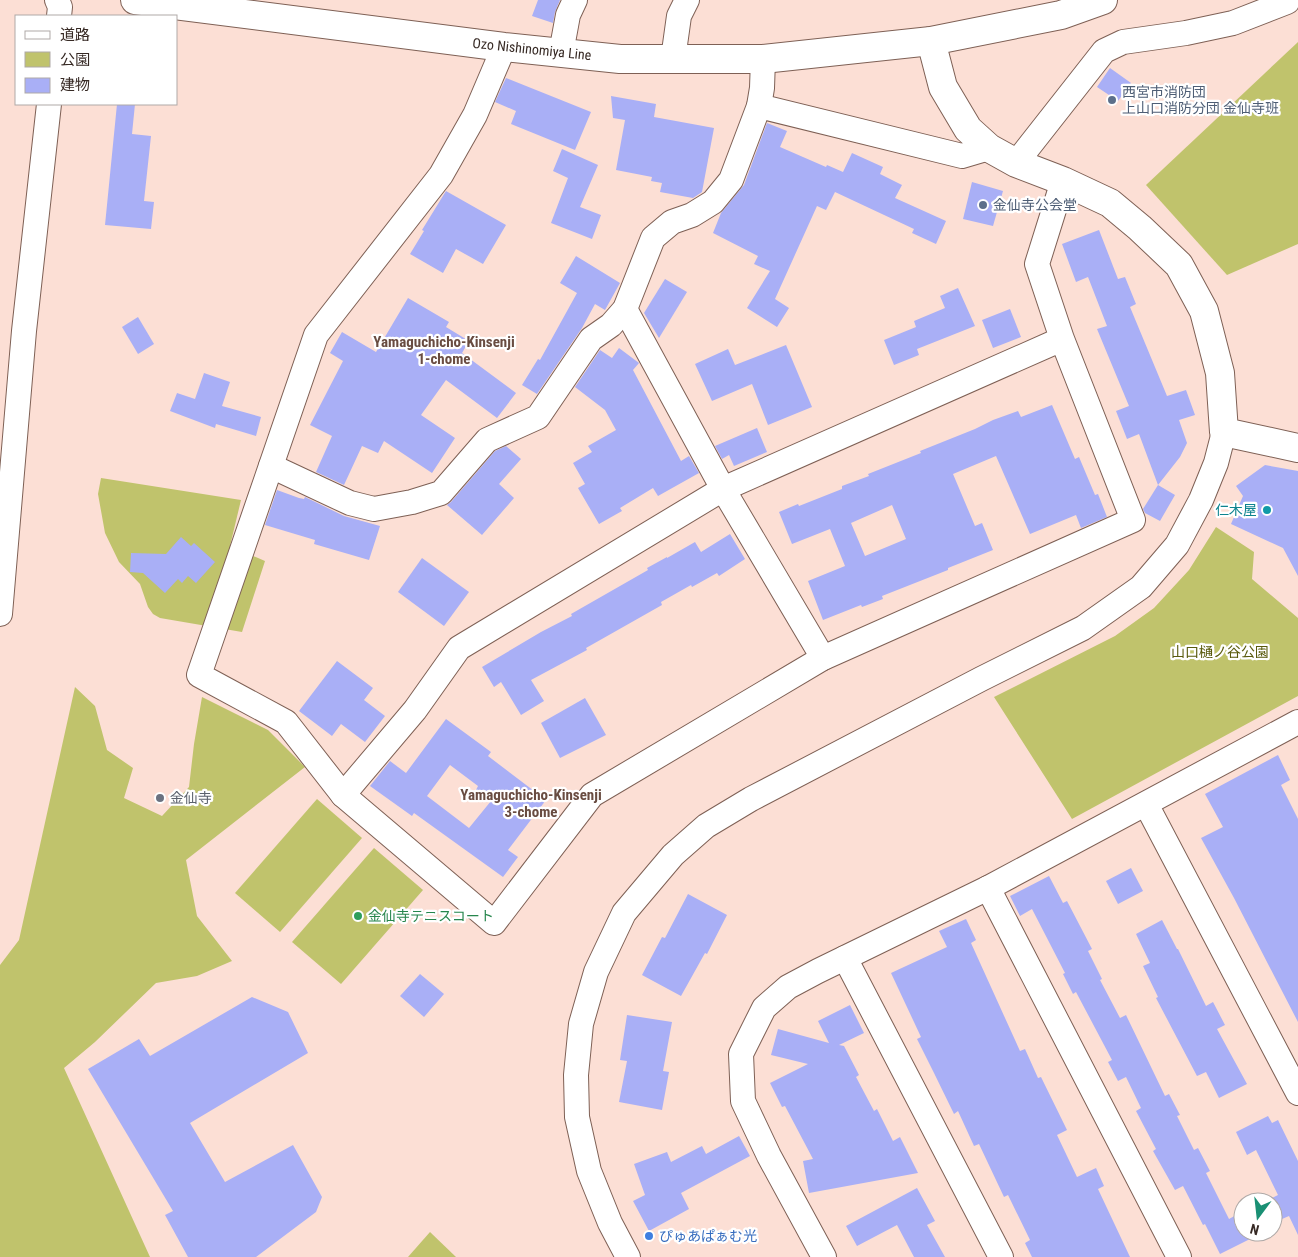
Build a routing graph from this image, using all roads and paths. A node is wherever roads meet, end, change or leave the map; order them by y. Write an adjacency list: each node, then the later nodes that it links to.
1 (57, 0): 7 (street)
2 (136, 0): 9 (main road, Ozo Nishinomiya Line)
3 (575, 0): 10 (street)
4 (687, 0): 11 (street)
5 (1103, 0): 8 (main road, Ozo Nishinomiya Line)
6 (1287, 0): 16 (street)
7 (59, 15)
8 (931, 42): 12 (main road, Ozo Nishinomiya Line); 15 (main road)
9 (504, 47): 10 (main road, Ozo Nishinomiya Line); 22 (street)
10 (560, 53): 11 (main road, Ozo Nishinomiya Line)
11 (673, 59): 12 (main road, Ozo Nishinomiya Line)
12 (763, 60): 14 (street)
13 (49, 105): 24 (street)
14 (759, 106): 15 (street); 18 (street)
15 (989, 148): 16 (main road)
16 (1016, 163): 17 (main road)
17 (1063, 181): 19 (street); 20 (main road)
18 (625, 309): 22 (street); 23 (street)
19 (1062, 339): 23 (street); 25 (street)
20 (1224, 432): 21 (main road); 32 (street)
21 (1298, 448)
22 (271, 466): 27 (street)
23 (723, 489): 25 (street); 27 (street)
24 (0, 614)
25 (823, 658): 27 (street)
26 (1296, 728): 28 (street)
27 (343, 795)
28 (1146, 804): 29 (street); 31 (street)
29 (988, 888): 30 (street); 35 (street)
30 (845, 958): 33 (street); 34 (street)
31 (1298, 1093)
32 (628, 1257)
33 (824, 1257)
34 (1001, 1257)
35 (1179, 1257)

